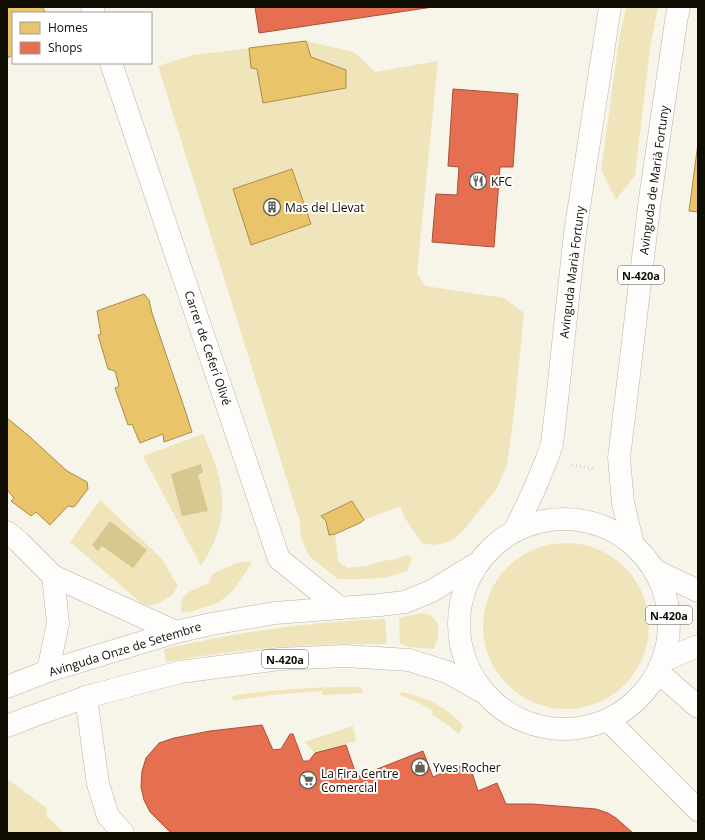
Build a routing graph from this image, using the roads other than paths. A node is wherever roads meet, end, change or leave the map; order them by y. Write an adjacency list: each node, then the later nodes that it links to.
1 (610, 7): 5 (main road, Avinguda Marià Fortuny)
2 (679, 7): 6 (main road, Avinguda de Marià Fortuny / N-420a)
3 (111, 64): 11 (main road, Carrer de Ceferí Olivé)
4 (7, 532): 9 (main road)
5 (514, 532): 6 (main road, N-420a); 7 (main road, N-420a)
6 (633, 544): 8 (main road, N-420a)
7 (477, 563): 11 (main road, N-420a); 17 (main road, N-420a)
8 (656, 571): 10 (main road); 14 (main road, N-420a)
9 (53, 576): 12 (main road); 15 (main road)
10 (698, 591)
11 (340, 608): 12 (main road, Avinguda Onze de Setembre / N-420a)
12 (176, 632): 15 (main road, Avinguda Onze de Setembre / N-420a)
13 (698, 646): 14 (main road)
14 (661, 667): 19 (main road); 20 (main road, N-420a)
15 (48, 671): 16 (main road, Avinguda Onze de Setembre / N-420a)
16 (7, 687)
17 (481, 691): 18 (main road, N-420a); 20 (main road, N-420a)
18 (86, 697): 21 (main road, N-420a); 23 (main road)
19 (698, 707)
20 (609, 721): 22 (main road)
21 (7, 726)
22 (698, 810)
23 (122, 833)

